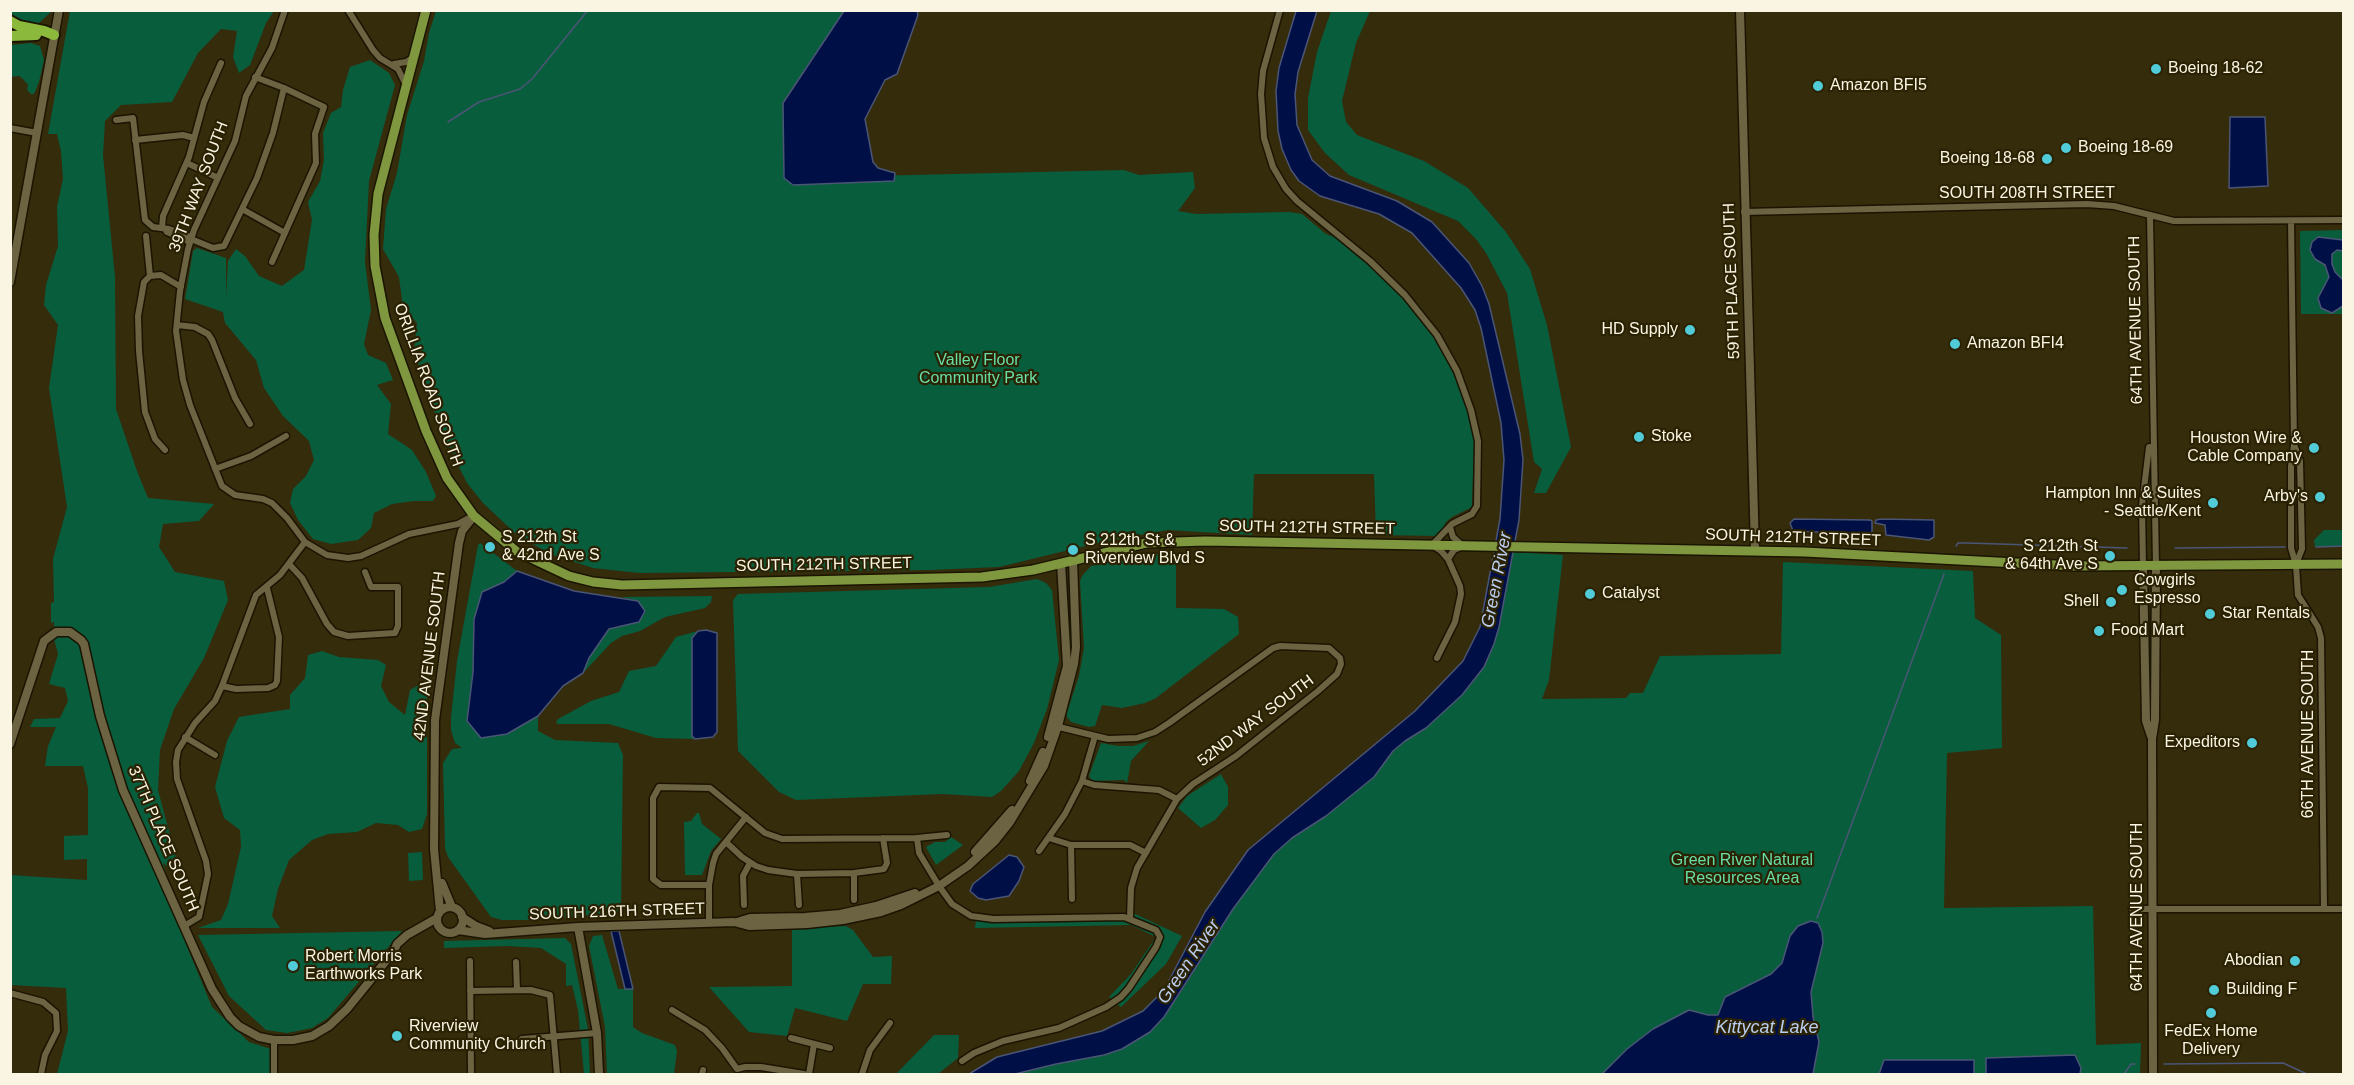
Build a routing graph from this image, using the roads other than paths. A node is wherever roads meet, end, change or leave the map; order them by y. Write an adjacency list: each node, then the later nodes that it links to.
1 (59, 10): 8 (street)
2 (285, 10): 13 (street, 39TH WAY SOUTH)
3 (348, 10): 12 (street)
4 (426, 10): 10 (main road, ORILLIA ROAD SOUTH)
5 (1280, 10): 45 (street)
6 (1740, 10): 24 (street, 59TH PLACE SOUTH)
7 (10, 21): 8 (highway)
8 (54, 35): 9 (highway); 18 (street)
9 (10, 36)
10 (414, 57): 12 (street); 15 (main road, ORILLIA ROAD SOUTH)
11 (221, 63): 19 (street, 39TH WAY SOUTH)
12 (393, 64): 15 (street)
13 (255, 77): 14 (street); 22 (street, 39TH WAY SOUTH)
14 (284, 88): 23 (street); 29 (street)
15 (406, 90): 44 (main road, ORILLIA ROAD SOUTH)
16 (116, 120): 20 (street)
17 (10, 129): 18 (street)
18 (37, 133): 32 (street)
19 (194, 138): 20 (street); 21 (street, 39TH WAY SOUTH)
20 (135, 140): 28 (street)
21 (187, 163): 22 (street); 28 (street, 39TH WAY SOUTH)
22 (218, 178): 31 (street, 39TH WAY SOUTH)
23 (242, 209): 29 (street); 31 (street)
24 (1744, 212): 25 (street, SOUTH 208TH STREET); 49 (street, 59TH PLACE SOUTH)
25 (2150, 216): 26 (street, SOUTH 208TH STREET); 39 (street, 64TH AVENUE SOUTH)
26 (2291, 220): 27 (street, SOUTH 208TH STREET); 41 (street, 66TH AVENUE SOUTH)
27 (2343, 220)
28 (164, 228): 31 (street)
29 (285, 233): 33 (street)
30 (146, 236): 34 (street)
31 (191, 239): 36 (street, 39TH WAY SOUTH)
32 (13, 258): 35 (street)
33 (272, 262)
34 (150, 276): 36 (street); 42 (street)
35 (10, 282)
36 (181, 287): 37 (street, 39TH WAY SOUTH)
37 (177, 325): 38 (street); 43 (street, 39TH WAY SOUTH)
38 (250, 424)
39 (2152, 425): 56 (street, 64TH AVENUE SOUTH); 57 (street, 64TH AVENUE SOUTH)
40 (286, 436): 43 (street)
41 (2294, 445): 55 (street, 66TH AVENUE SOUTH); 55 (street, 66TH AVENUE SOUTH)
42 (165, 450)
43 (215, 469): 46 (street, 39TH WAY SOUTH)
44 (474, 516): 46 (street); 52 (main road, SOUTH 212TH STREET); 82 (street, 42ND AVENUE SOUTH)
45 (1450, 526): 47 (street); 48 (street)
46 (305, 542): 53 (street)
47 (1432, 545): 48 (main road, SOUTH 212TH STREET); 50 (street); 51 (main road, SOUTH 212TH STREET)
48 (1463, 546): 49 (main road, SOUTH 212TH STREET); 50 (street)
49 (1755, 550): 56 (main road, SOUTH 212TH STREET)
50 (1448, 559): 60 (street)
51 (1073, 560): 52 (main road, SOUTH 212TH STREET); 62 (street)
52 (1061, 563): 62 (street)
53 (289, 564): 58 (street); 59 (street)
54 (2343, 564): 55 (main road, SOUTH 212TH STREET)
55 (2296, 565): 57 (main road, SOUTH 212TH STREET); 92 (street, 66TH AVENUE SOUTH)
56 (2143, 566): 57 (main road, SOUTH 212TH STREET); 65 (street, 64TH AVENUE SOUTH)
57 (2156, 566): 65 (street, 64TH AVENUE SOUTH)
58 (364, 572)
59 (267, 588): 61 (street); 61 (street)
60 (1437, 658)
61 (222, 686): 63 (street)
62 (1055, 725): 64 (street); 83 (street, SOUTH 216TH STREET)
63 (185, 736): 67 (street); 98 (street)
64 (1095, 736): 68 (street); 69 (street, 52ND WAY SOUTH)
65 (2152, 740): 91 (street, 64TH AVENUE SOUTH)
66 (10, 744): 98 (street, 37TH PLACE SOUTH)
67 (214, 755)
68 (1082, 781): 69 (street); 74 (street)
69 (1177, 799): 78 (street, 52ND WAY SOUTH)
70 (746, 817): 72 (street); 75 (street); 84 (street)
71 (947, 835): 73 (street)
72 (883, 838): 73 (street); 80 (street)
73 (916, 838): 83 (street)
74 (1049, 838): 76 (street); 77 (street)
75 (726, 842): 79 (street); 84 (street)
76 (1071, 845): 78 (street); 85 (street)
77 (1039, 851)
78 (1146, 853): 96 (street, 52ND WAY SOUTH)
79 (750, 863): 81 (street); 87 (street)
80 (854, 873): 81 (street); 86 (street)
81 (798, 874): 88 (street)
82 (438, 875): 89 (street, 42ND AVENUE SOUTH); 94 (street, 42ND AVENUE SOUTH)
83 (937, 883): 96 (street); 97 (street, SOUTH 216TH STREET)
84 (709, 885): 97 (street)
85 (1072, 898)
86 (854, 900)
87 (744, 905)
88 (799, 905)
89 (452, 907): 94 (street); 95 (street)
90 (2132, 909): 91 (street)
91 (2153, 909): 92 (street); 127 (street, 64TH AVENUE SOUTH)
92 (2324, 909): 93 (street)
93 (2343, 909)
94 (439, 914): 100 (street); 103 (street)
95 (462, 917): 101 (street); 102 (street, SOUTH 216TH STREET)
96 (1130, 918): 118 (street)
97 (709, 923): 99 (street, SOUTH 216TH STREET)
98 (184, 926): 115 (street, 37TH PLACE SOUTH)
99 (578, 927): 102 (street, SOUTH 216TH STREET); 111 (street)
100 (441, 929): 101 (street); 103 (street)
101 (458, 930): 102 (street, SOUTH 216TH STREET)
102 (502, 933)
103 (396, 948): 115 (street)
104 (470, 961): 107 (street)
105 (516, 962): 106 (street)
106 (517, 990): 107 (street); 112 (street)
107 (470, 991): 122 (street)
108 (10, 993): 120 (street)
109 (672, 1010): 119 (street)
110 (890, 1023): 126 (street)
111 (597, 1033): 112 (street); 124 (street)
112 (555, 1037): 114 (street); 123 (street)
113 (791, 1038): 116 (street)
114 (522, 1039)
115 (274, 1040): 121 (street)
116 (814, 1044): 117 (street); 125 (street)
117 (830, 1048)
118 (962, 1061)
119 (734, 1072): 125 (street)
120 (41, 1074)
121 (274, 1074)
122 (471, 1074)
123 (557, 1074)
124 (599, 1074)
125 (806, 1074)
126 (862, 1074)
127 (2153, 1074)

